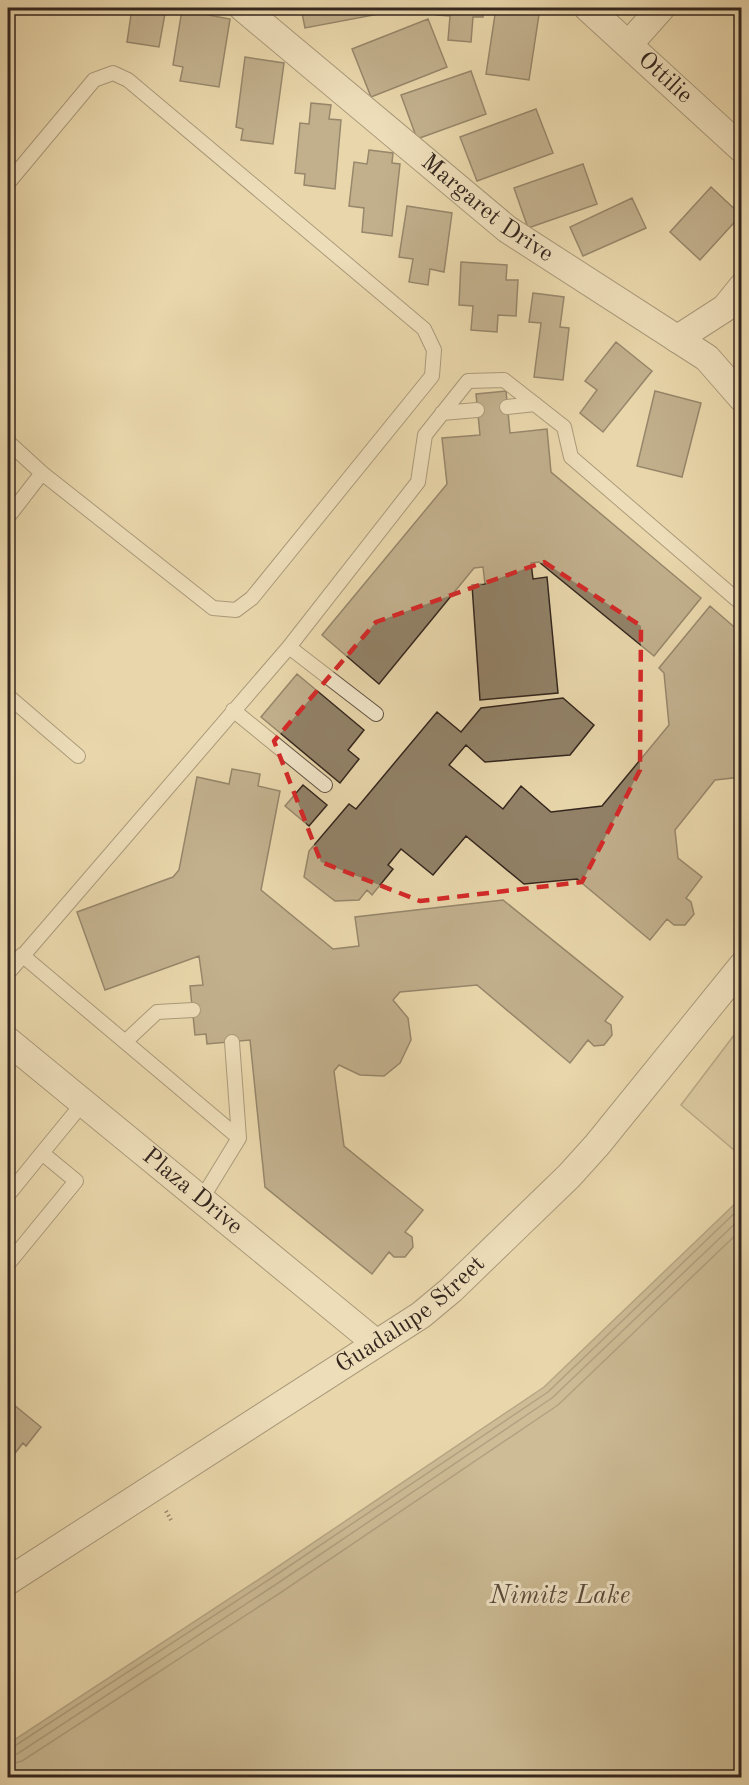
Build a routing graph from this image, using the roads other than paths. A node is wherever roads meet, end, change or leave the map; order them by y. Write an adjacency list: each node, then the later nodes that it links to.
1 (243, 8): 8 (street, Margaret Drive)
2 (588, 8): 4 (street, Ottilie)
3 (661, 8): 4 (street)
4 (629, 44): 5 (street, Ottilie)
5 (741, 149)
6 (8, 183): 15 (lane)
7 (741, 287): 8 (street)
8 (677, 339): 9 (street, Margaret Drive)
9 (741, 398)
10 (535, 404): 11 (lane); 13 (lane); 17 (lane)
11 (507, 406)
12 (477, 410): 13 (lane)
13 (442, 413): 18 (lane)
14 (8, 442): 15 (lane)
15 (42, 473): 16 (lane)
16 (8, 517)
17 (741, 604)
18 (289, 647): 20 (lane); 21 (lane)
19 (8, 696): 22 (lane)
20 (232, 710): 23 (lane); 24 (lane)
21 (376, 714)
22 (78, 756)
23 (325, 785)
24 (22, 955): 26 (lane); 29 (lane)
25 (741, 966): 37 (street, Guadalupe Street)
26 (8, 973)
27 (193, 1010): 29 (lane)
28 (8, 1041): 31 (street, Plaza Drive)
29 (125, 1042): 32 (lane)
30 (232, 1042): 32 (lane)
31 (83, 1103): 33 (lane); 35 (street, Plaza Drive)
32 (239, 1138): 35 (lane)
33 (42, 1153): 34 (lane); 36 (lane)
34 (8, 1195)
35 (201, 1200): 37 (street, Plaza Drive)
36 (8, 1264)
37 (376, 1343): 38 (street, Guadalupe Street)
38 (8, 1581)

